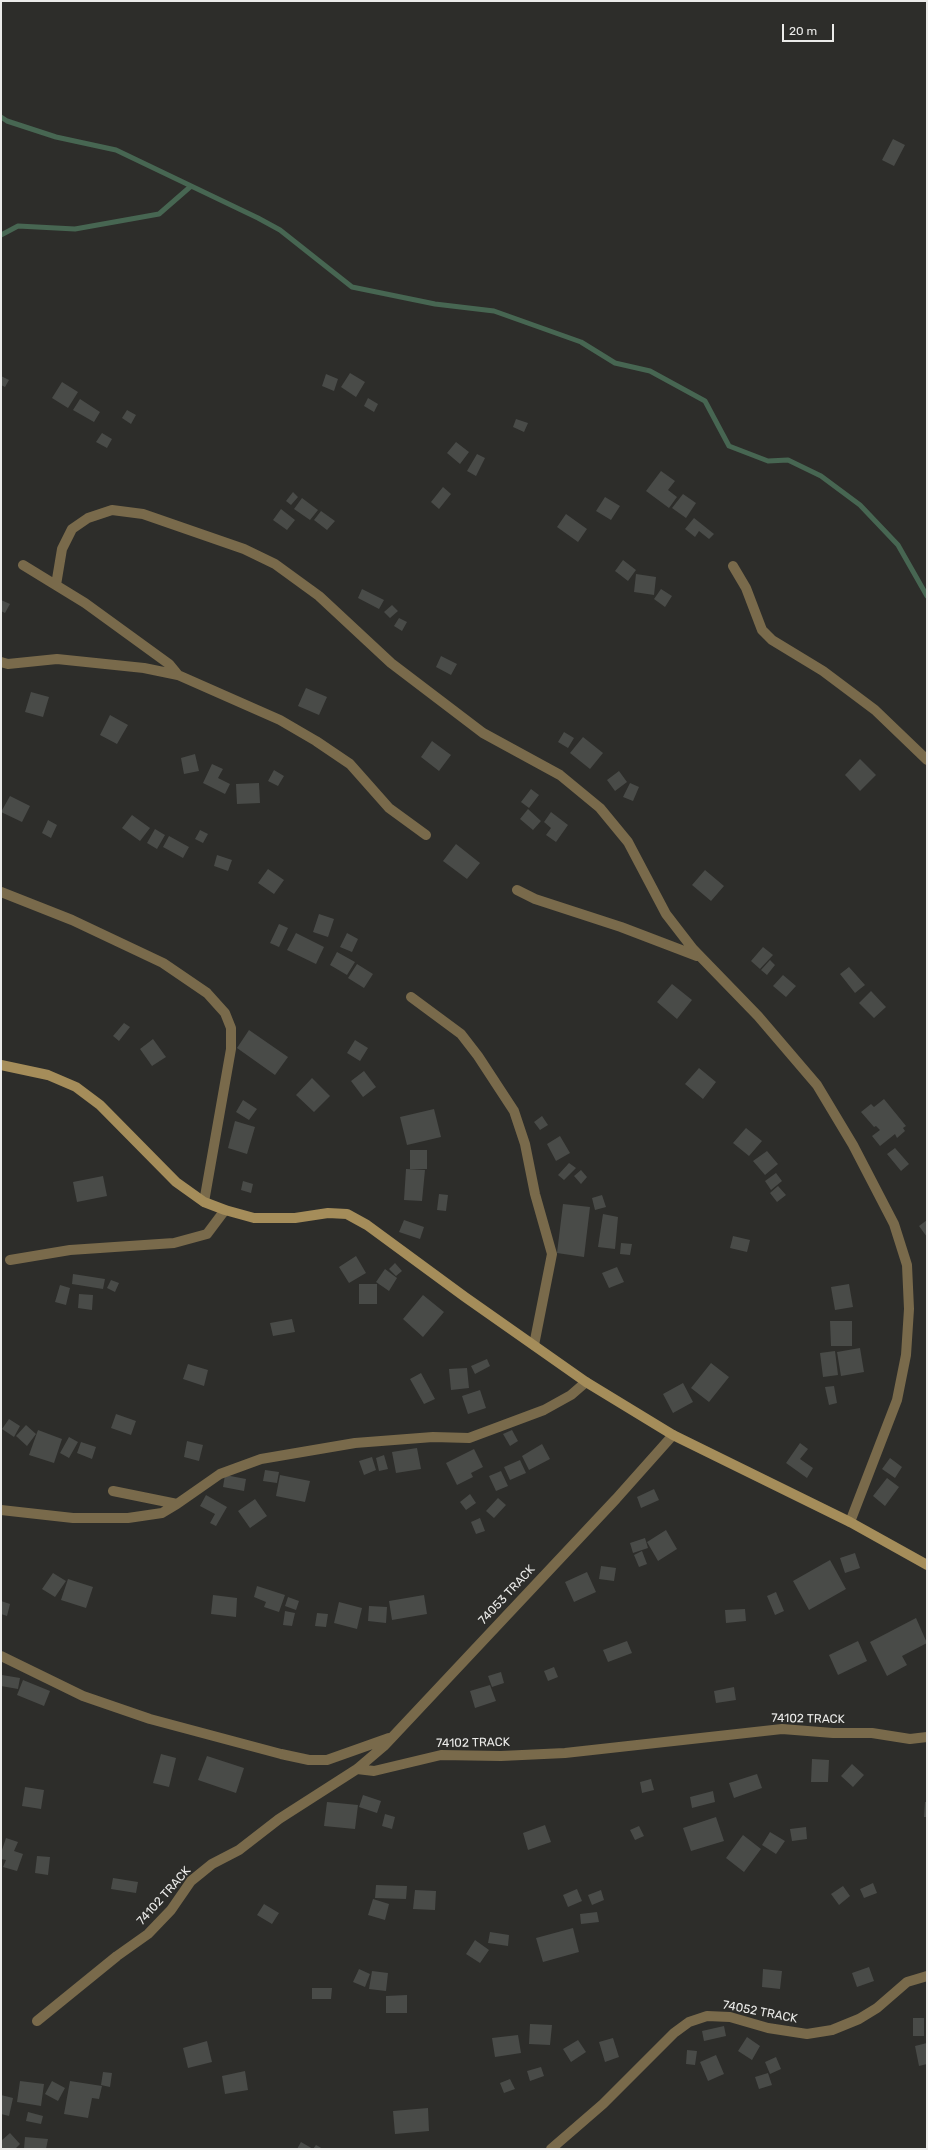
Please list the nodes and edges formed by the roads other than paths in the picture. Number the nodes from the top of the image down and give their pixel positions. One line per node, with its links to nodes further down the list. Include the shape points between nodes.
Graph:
1 (23, 565): 3 (street)
2 (733, 566): 6 (street, via 746,588 762,630 772,640 823,671 876,710)
3 (56, 586): 5 (street, via 132,636 169,664); 10 (street, via 62,549 72,529 88,518 112,510 143,514 244,549 275,564 319,596 391,663 483,733 560,775 600,808 628,842 666,914)
4 (1, 662): 5 (street, via 8,664 57,659 144,668)
5 (178, 675): 7 (street, via 273,717 316,741 350,764 389,808)
6 (927, 760)
7 (426, 836)
8 (517, 890): 10 (street, via 535,899 621,927)
9 (1, 892): 13 (street, via 72,920 163,964 207,993 225,1013 231,1028 231,1050)
10 (701, 958): 22 (street, via 758,1016 817,1086 853,1144 894,1224 907,1265 909,1309 905,1363 896,1400)
11 (411, 997): 16 (street, via 461,1034 514,1111 525,1144 552,1254)
12 (1, 1065): 13 (street, via 48,1075 76,1087 100,1105 176,1182)
13 (204, 1202): 14 (street)
14 (224, 1210): 15 (street, via 207,1234 174,1243 70,1250); 16 (street, via 254,1218 347,1214 367,1225)
15 (10, 1260)
16 (534, 1345): 17 (street)
17 (586, 1382): 18 (street); 20 (street, via 544,1410 469,1438 433,1437 355,1443 261,1459 220,1474)
18 (673, 1435): 22 (street); 26 (street, 74053 TRACK)
19 (113, 1491): 20 (street)
20 (177, 1504): 21 (street, via 162,1513 128,1518 73,1518)
21 (1, 1510)
22 (850, 1522): 23 (street)
23 (927, 1565)
24 (1, 1656): 26 (street, via 83,1696 150,1719 309,1760 333,1759)
25 (927, 1737): 27 (street, 74102 TRACK, via 782,1729 565,1753 441,1755 374,1771)
26 (391, 1738): 27 (street, 74053 TRACK)
27 (357, 1769): 29 (street, 74102 TRACK, via 290,1811 239,1850 212,1864 192,1882 171,1910 148,1934)
28 (927, 1976): 30 (street, 74052 TRACK, via 907,1982 878,2008 832,2030 807,2034 768,2028 730,2017 708,2016 690,2022 674,2033 603,2104)
29 (37, 2021)
30 (551, 2149)

